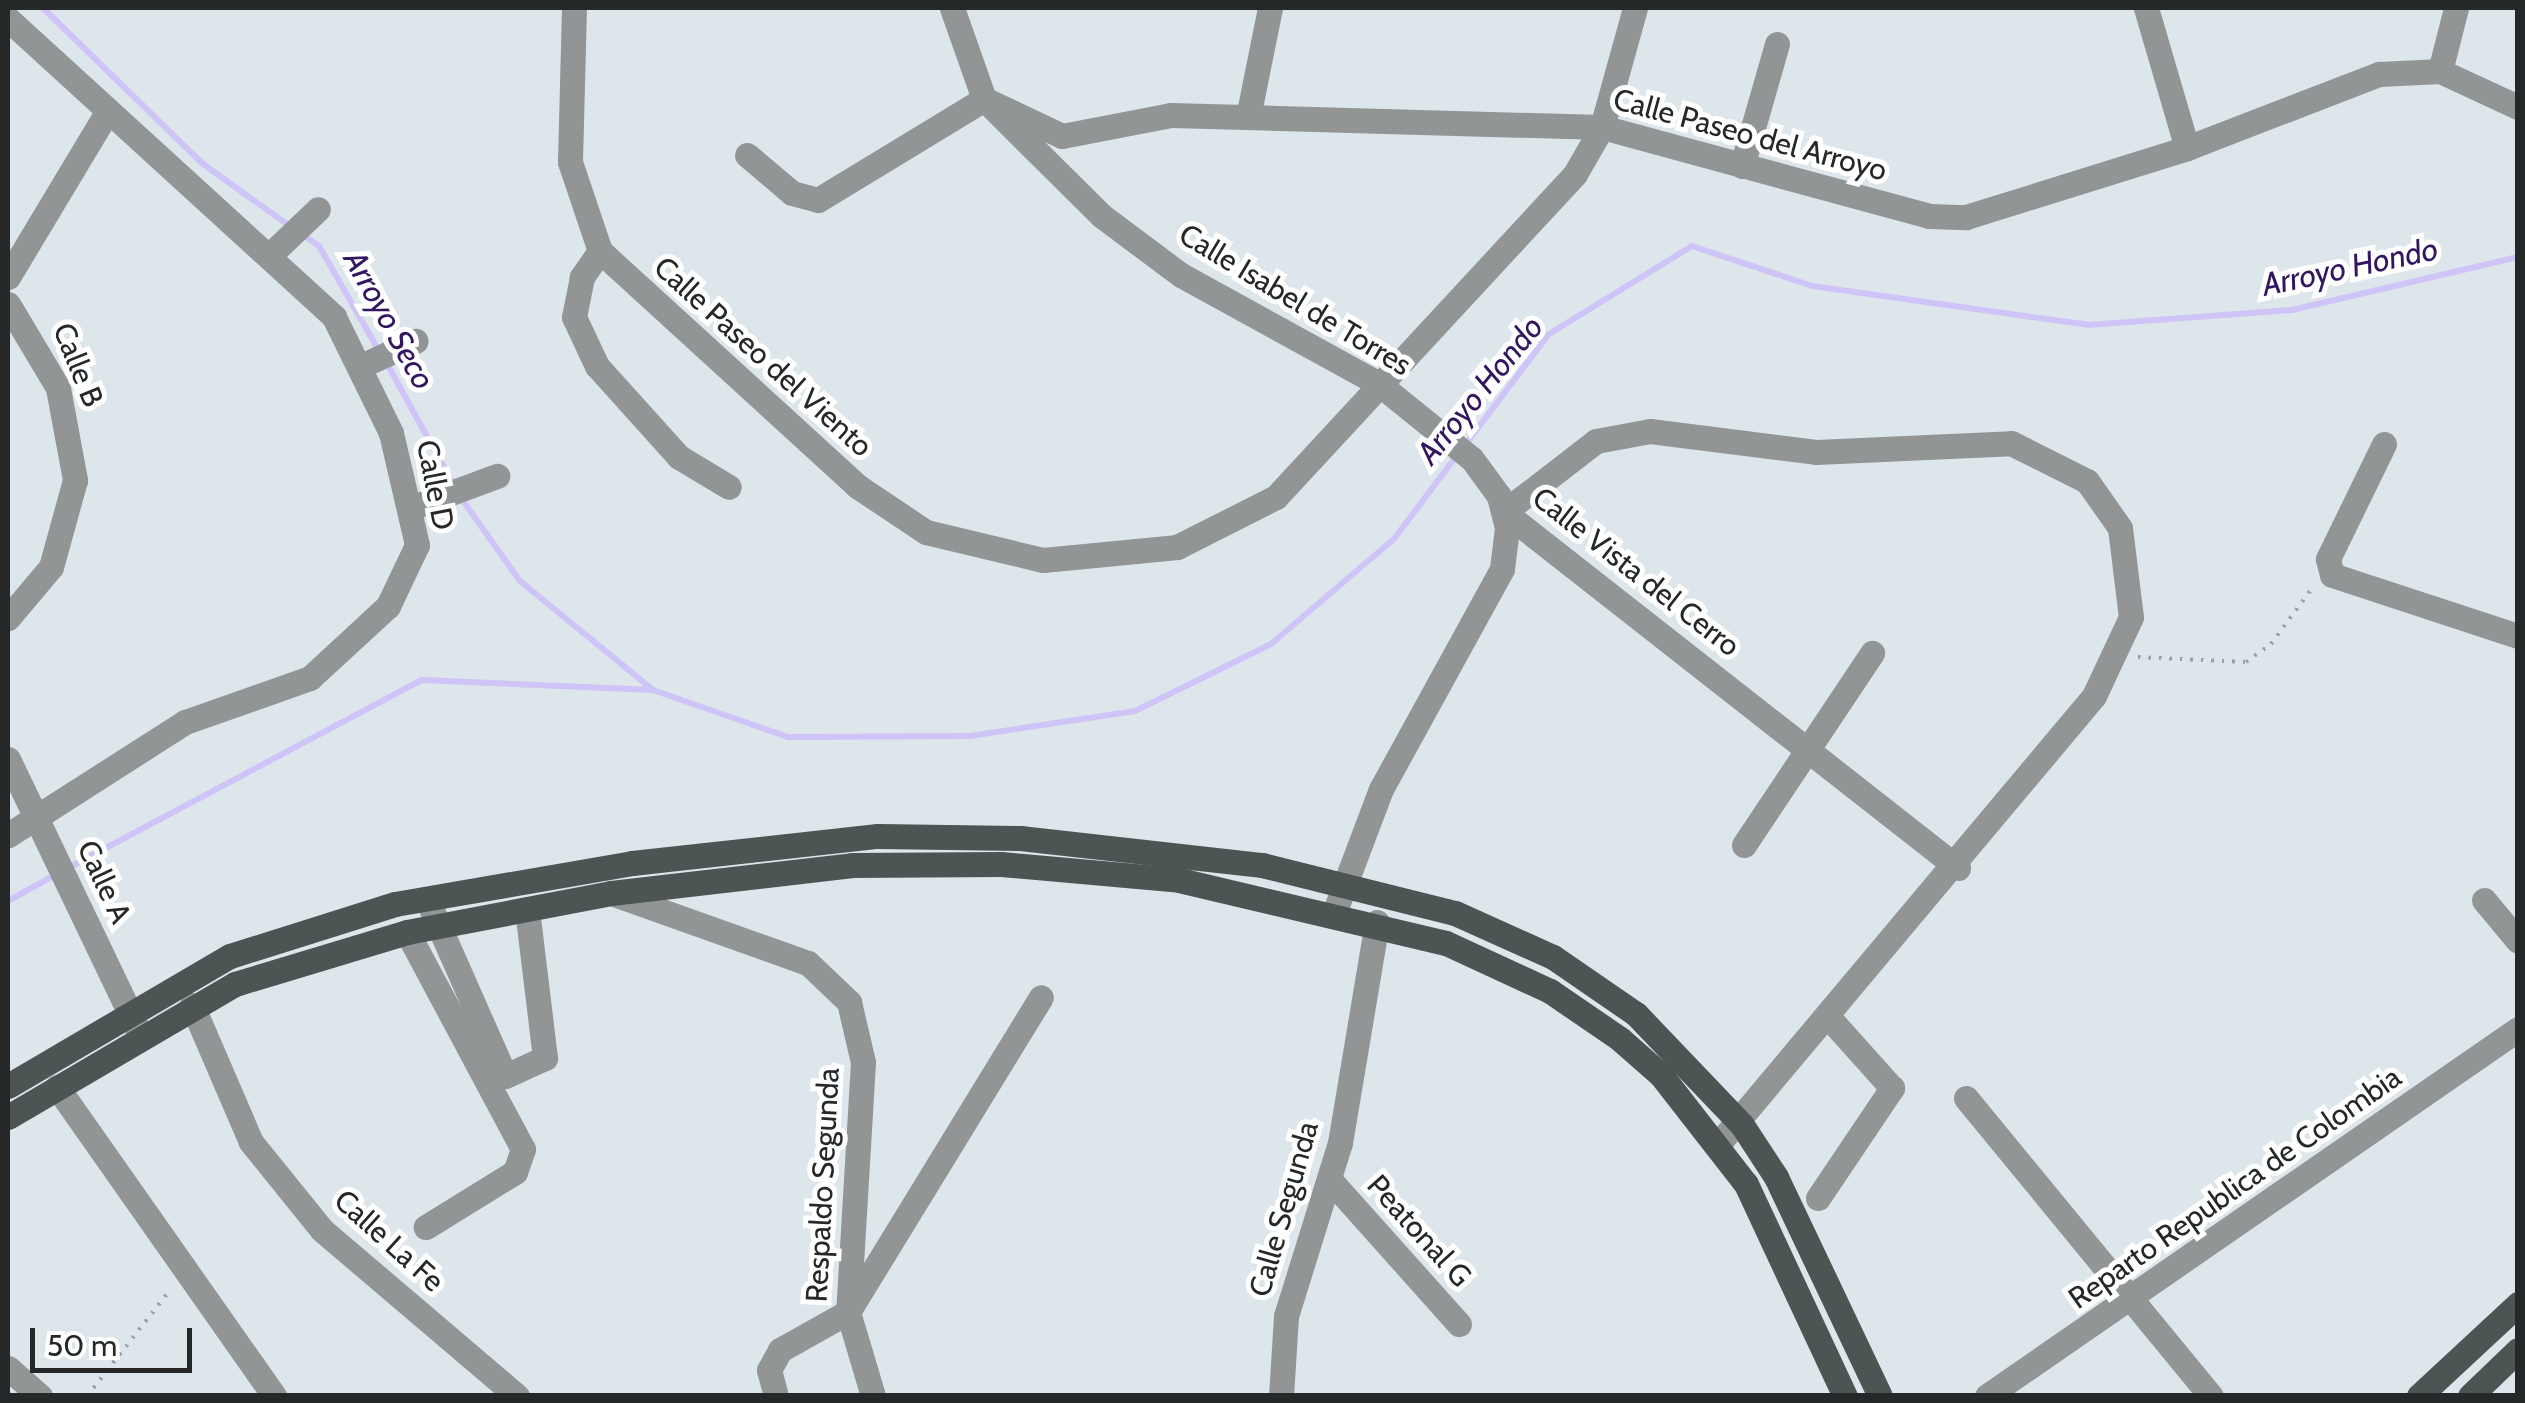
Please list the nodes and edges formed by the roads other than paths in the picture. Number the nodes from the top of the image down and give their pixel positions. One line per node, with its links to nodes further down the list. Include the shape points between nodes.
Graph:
1 (574, 8): 20 (street, Calle Paseo del Viento, via 570,162)
2 (952, 8): 10 (street, Calle Isabel de Torres)
3 (1270, 8): 13 (street)
4 (1635, 8): 14 (street, Calle Paseo del Viento)
5 (2146, 8): 15 (street)
6 (2456, 8): 9 (street)
7 (8, 18): 12 (street, Calle D)
8 (1777, 44): 17 (street)
9 (2440, 70): 11 (street, Calle Paseo del Arroyo); 15 (street, Calle Paseo del Arroyo, via 2379,74)
10 (984, 99): 13 (street, Calle Paseo del Arroyo, via 1062,136 1170,116); 16 (street, via 818,200 792,193); 25 (street, Calle Isabel de Torres, via 1102,216 1181,275)
11 (2518, 107)
12 (107, 112): 19 (street, Calle D); 21 (street)
13 (1248, 118): 14 (street, Calle Paseo del Arroyo)
14 (1602, 127): 17 (street, Calle Paseo del Arroyo); 25 (street, Calle Paseo del Viento, via 1575,174)
15 (2187, 148): 17 (street, Calle Paseo del Arroyo, via 1966,217 1929,216)
16 (747, 156)
17 (1742, 166)
18 (312, 214): 19 (street)
19 (279, 246): 24 (street, Calle D)
20 (600, 251): 25 (street, Calle Paseo del Viento, via 856,486 926,532 977,550 1043,560 1177,547 1276,497); 28 (street, via 582,277 574,317 598,366 679,456)
21 (8, 277)
22 (8, 304): 31 (street, Calle B, via 58,388 75,480 51,568)
23 (405, 344): 24 (street)
24 (365, 364): 29 (street, Calle D)
25 (1379, 384): 30 (street, Calle Isabel de Torres, via 1426,418 1491,484)
26 (2384, 444): 32 (street, via 2328,558 2332,576)
27 (487, 480): 29 (street)
28 (729, 487)
29 (413, 506): 36 (street, Calle D, via 416,545 407,573 352,646 310,678 185,722)
30 (1504, 512): 34 (street, Calle Vista del Cerro); 39 (street, Calle Vista del Cerro, via 1596,441 1650,432 1816,452 2011,443 2062,462 2106,502 2134,586 2119,652); 40 (street, via 1507,546 1484,610 1381,788)
31 (8, 618)
32 (2518, 636)
33 (1872, 653): 34 (street)
34 (1812, 748): 38 (street); 39 (street, Calle Vista del Cerro)
35 (8, 759): 36 (street, Calle A)
36 (36, 817): 37 (street, Calle D); 53 (street, Calle A)
37 (8, 835)
38 (1744, 845)
39 (1958, 868): 52 (street, Calle Vista del Cerro)
40 (1344, 882): 42 (main road, via 1020,838 878,836); 45 (street); 59 (main road, via 1455,913 1553,957 1636,1014)
41 (611, 893): 44 (main road); 45 (main road, via 936,862 1116,872); 66 (street, Respaldo Segunda, via 808,963 849,1002 863,1062)
42 (427, 898): 47 (street); 53 (main road, via 296,930)
43 (2484, 900): 49 (street)
44 (527, 910): 47 (main road); 47 (street, via 545,1058 524,1073 505,1076 492,1061)
45 (1335, 911): 46 (main road)
46 (1377, 922): 60 (main road, via 1494,963 1588,1015 1662,1075); 61 (street, Calle Segunda)
47 (434, 927): 48 (main road)
48 (407, 932): 51 (main road, via 292,962); 63 (street, via 523,1149 515,1172)
49 (2518, 941)
50 (1041, 997): 66 (street)
51 (192, 1005): 53 (main road); 72 (street, Calle La Fe, via 252,1142 322,1230)
52 (1830, 1020): 59 (street, Calle Vista del Cerro); 62 (street, via 1892,1088)
53 (135, 1022): 55 (main road); 56 (main road)
54 (2518, 1029): 64 (street, Reparto Republica de Colombia)
55 (8, 1086)
56 (57, 1087): 58 (main road); 71 (street, via 181,1276)
57 (1966, 1098): 64 (street)
58 (8, 1117)
59 (1742, 1125): 60 (street, Calle Vista del Cerro); 77 (main road)
60 (1719, 1143): 76 (main road)
61 (1331, 1181): 67 (street, Peatonal G); 75 (street, Calle Segunda, via 1286,1316)
62 (1818, 1198)
63 (426, 1227)
64 (2138, 1299): 78 (street, Reparto Republica de Colombia); 79 (street)
65 (2518, 1304): 80 (main road)
66 (848, 1312): 73 (street, via 780,1350 769,1370); 74 (street, Respaldo Segunda)
67 (1459, 1324)
68 (2518, 1350): 81 (main road)
69 (8, 1368): 70 (street)
70 (40, 1396)
71 (274, 1396)
72 (517, 1396)
73 (776, 1396)
74 (873, 1396)
75 (1281, 1396)
76 (1846, 1396)
77 (1880, 1396)
78 (1987, 1396)
79 (2211, 1396)
80 (2419, 1396)
81 (2470, 1396)

